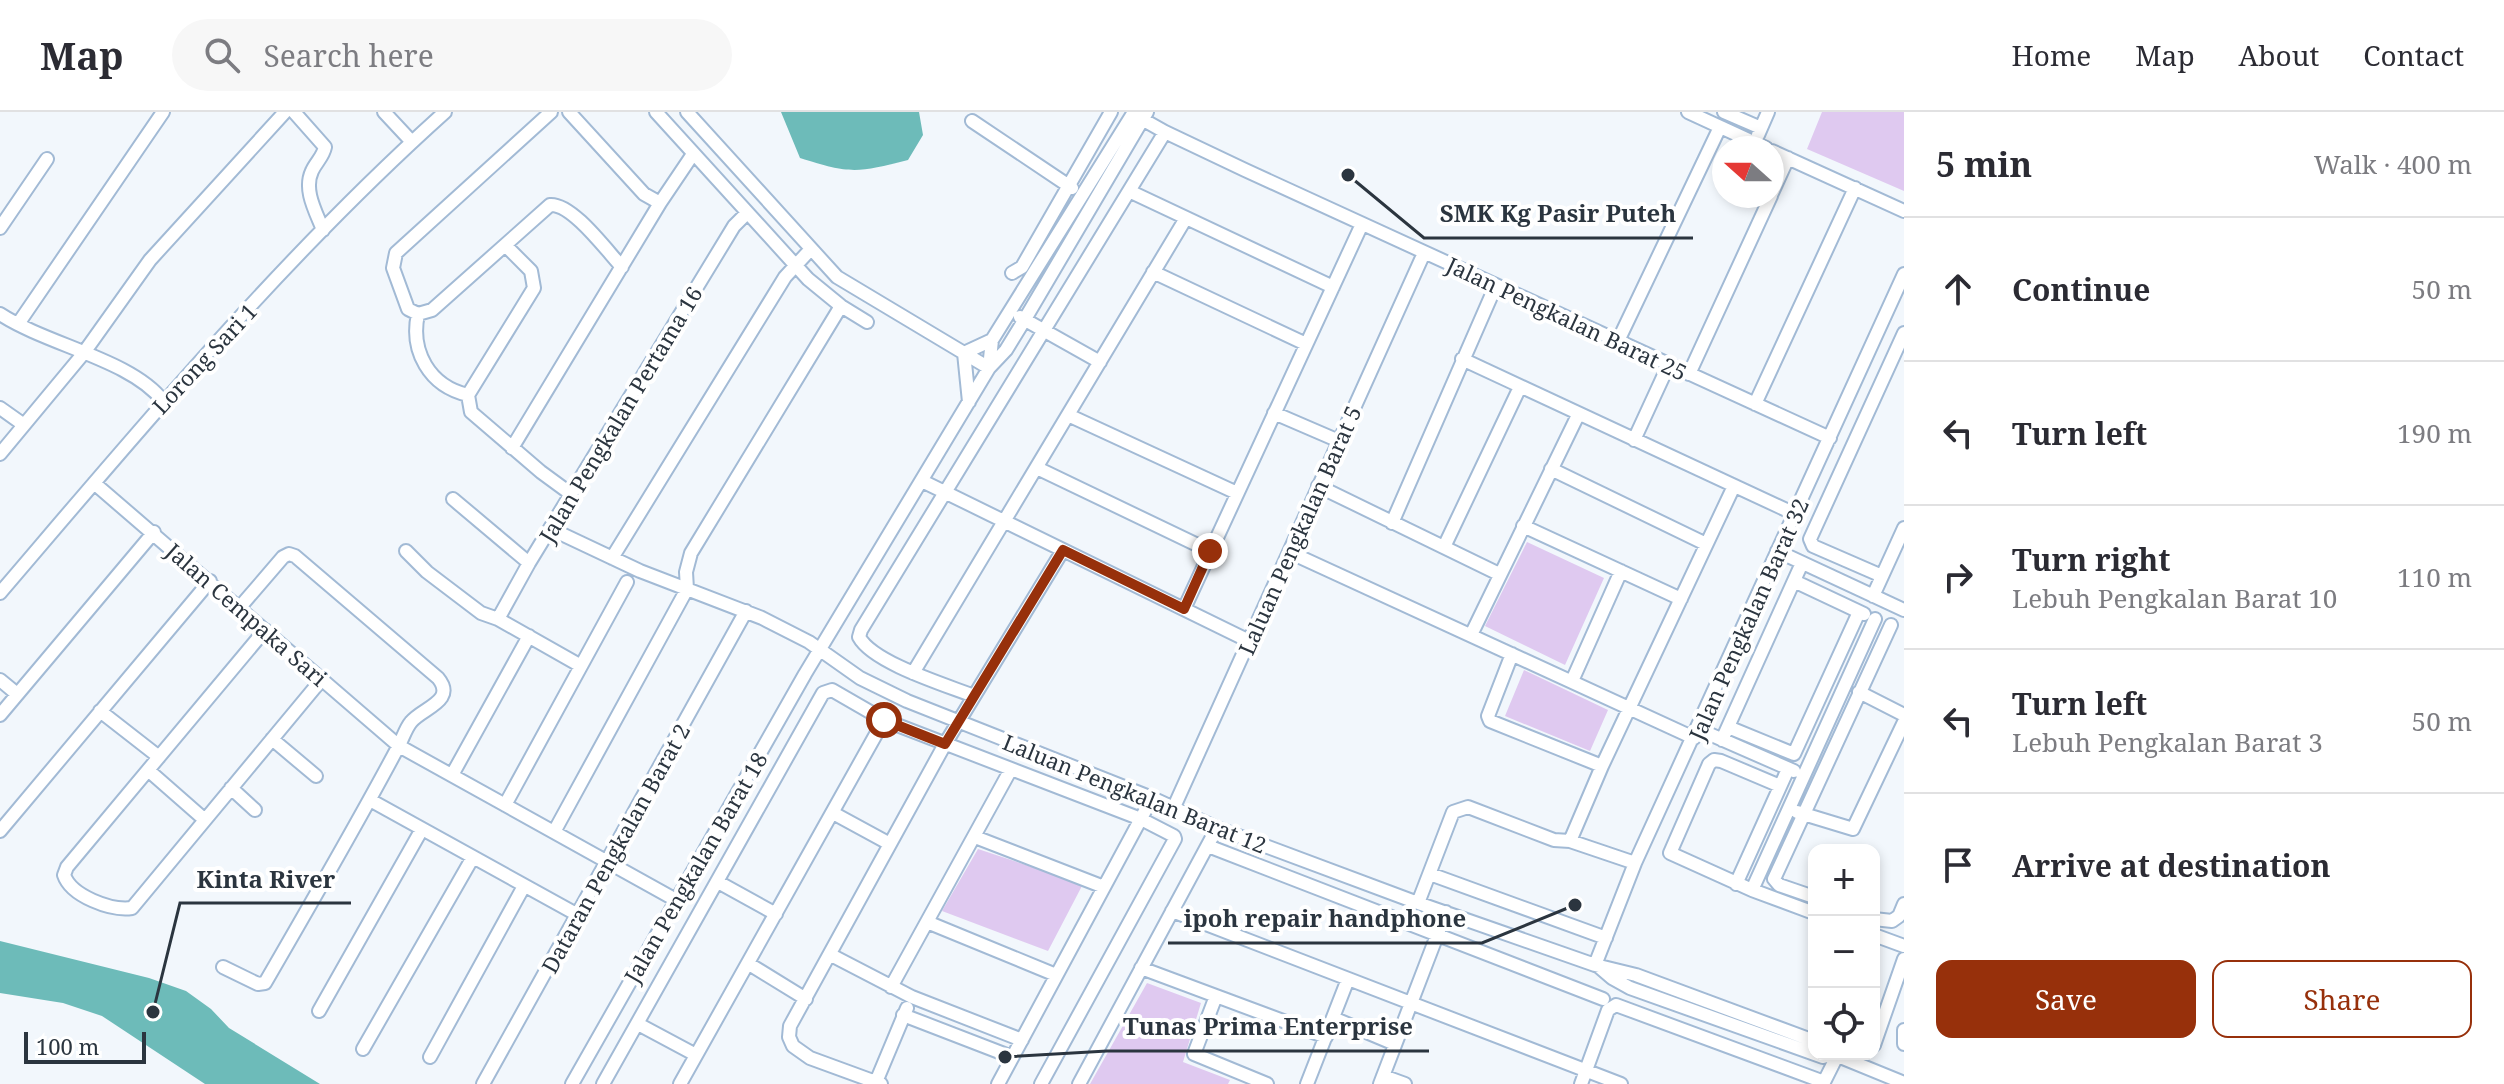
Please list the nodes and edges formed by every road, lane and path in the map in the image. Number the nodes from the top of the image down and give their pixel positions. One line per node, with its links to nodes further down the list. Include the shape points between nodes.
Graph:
1 (163, 112): 59 (street)
2 (285, 112): 66 (street, via 150,260)
3 (294, 112): 40 (street, via 325,147 308,187)
4 (384, 112): 21 (street)
5 (445, 112): 21 (street, Lorong Sari 1)
6 (551, 112): 56 (street, via 396,253 393,268 408,309)
7 (569, 112): 33 (street, via 644,194)
8 (656, 112): 22 (street)
9 (687, 112): 44 (street)
10 (1111, 112): 29 (street)
11 (1688, 112): 16 (street)
12 (1724, 112): 17 (street)
13 (1768, 112): 17 (street)
14 (1139, 114): 18 (street, Jalan Pengkalan Barat 25); 24 (street); 28 (street)
15 (972, 121): 29 (street)
16 (1720, 127): 19 (street); 63 (street)
17 (1761, 128): 20 (street)
18 (1165, 132): 31 (street); 38 (street, Jalan Pengkalan Barat 25)
19 (1739, 136)
20 (1761, 136)
21 (412, 142): 40 (street, Lorong Sari 1)
22 (693, 154): 33 (street); 36 (street)
23 (1784, 156): 25 (street)
24 (1105, 158): 29 (street, via 1084,180); 32 (street)
25 (1788, 158): 27 (street); 30 (street)
26 (47, 159): 39 (street)
27 (1784, 166)
28 (1111, 176): 32 (street); 41 (street)
29 (1069, 186): 32 (street); 42 (street, via 1070,205); 49 (street, via 1022,267)
30 (1855, 188): 35 (street); 76 (street)
31 (1129, 191): 37 (street); 60 (street)
32 (1082, 195): 41 (street, via 1086,207); 42 (street)
33 (660, 203): 47 (street)
34 (1765, 208): 71 (street)
35 (1904, 211)
36 (747, 213): 46 (street); 95 (street, Jalan Pengkalan Pertama 16, via 734,226)
37 (1186, 218): 48 (street); 52 (street)
38 (1362, 224): 45 (street, Jalan Pengkalan Barat 25); 52 (street)
39 (0, 228)
40 (323, 230): 74 (street, Lorong Sari 1)
41 (1078, 230): 57 (street)
42 (1060, 231): 54 (street)
43 (506, 246): 47 (street, via 538,214 557,204); 56 (street, via 432,310); 73 (street, via 531,271 534,288)
44 (810, 250): 46 (street); 65 (street, via 837,277)
45 (1424, 253): 51 (street, Jalan Pengkalan Barat 25); 84 (street, Laluan Pengkalan Barat 5)
46 (796, 265): 53 (street); 111 (street)
47 (622, 267): 85 (street)
48 (1153, 272): 64 (street); 68 (street)
49 (1012, 273)
50 (1903, 281): 82 (street, Jalan Pengkalan Barat 32)
51 (1496, 285): 63 (street, Jalan Pengkalan Barat 25); 67 (street)
52 (1333, 287): 64 (street)
53 (841, 306): 58 (street); 120 (street, via 691,553)
54 (1011, 311): 57 (street); 62 (street)
55 (0, 314): 59 (street)
56 (418, 314): 73 (street, via 416,349 427,367 444,385)
57 (1025, 319): 60 (street); 70 (street)
58 (867, 322)
59 (18, 324): 66 (street)
60 (1044, 330): 68 (street); 93 (street)
61 (1904, 333): 116 (street, via 1810,539 1813,546)
62 (992, 340): 65 (street); 70 (street)
63 (1618, 341): 69 (street, Jalan Pengkalan Barat 25)
64 (1306, 344): 78 (street)
65 (964, 353): 70 (street); 75 (street)
66 (83, 354): 74 (street, via 136,375); 81 (street)
67 (1462, 359): 72 (street); 99 (street)
68 (1100, 362): 79 (street)
69 (1669, 364): 71 (street, Jalan Pengkalan Barat 25); 83 (street)
70 (989, 368): 75 (street, Jalan Pengkalan Barat 18)
71 (1689, 374): 76 (street, Jalan Pengkalan Barat 25)
72 (1520, 387): 80 (street); 105 (street)
73 (468, 395): 85 (street, via 471,412)
74 (163, 401): 90 (street, Lorong Sari 1)
75 (969, 403): 89 (street, Jalan Pengkalan Barat 18)
76 (1755, 404): 82 (street, Jalan Pengkalan Barat 25)
77 (0, 408): 81 (street)
78 (1274, 413): 84 (street); 94 (street)
79 (1068, 415): 87 (street); 94 (street)
80 (1578, 415): 83 (street); 88 (street)
81 (24, 425): 86 (street)
82 (1830, 438): 97 (street, Jalan Pengkalan Barat 32)
83 (1634, 440): 92 (street)
84 (1339, 441): 91 (street, Laluan Pengkalan Barat 5)
85 (512, 448): 95 (street)
86 (0, 454)
87 (1037, 468): 98 (street); 108 (street)
88 (1551, 469): 100 (street); 104 (street)
89 (922, 481): 93 (street); 137 (street, Jalan Pengkalan Barat 18)
90 (94, 483): 103 (street, Jalan Cempaka Sari); 121 (street, Lorong Sari 1)
91 (1318, 486): 99 (street); 110 (street, Laluan Pengkalan Barat 5)
92 (1734, 486): 97 (street); 104 (street)
93 (945, 493): 98 (street); 140 (street, via 859,637 865,646)
94 (1237, 493): 108 (street)
95 (571, 494): 102 (street, Jalan Pengkalan Pertama 16)
96 (453, 499): 112 (street)
97 (1795, 514): 109 (street, Jalan Pengkalan Barat 32)
98 (1004, 522): 106 (street); 140 (street)
99 (1392, 523): 105 (street)
100 (1523, 526): 114 (street); 115 (street)
101 (1904, 528): 116 (street)
102 (551, 529): 111 (street, Laluan Pengkalan Barat 12); 112 (street, Jalan Pengkalan Pertama 16)
103 (154, 532): 117 (street, Jalan Cempaka Sari); 145 (street)
104 (1706, 544): 123 (street)
105 (1444, 547): 115 (street)
106 (1063, 550): 125 (street); 146 (street)
107 (406, 551): 129 (street, via 481,613)
108 (1210, 551): 125 (street)
109 (1777, 551): 113 (street); 155 (street, Jalan Pengkalan Barat 32)
110 (1289, 552): 134 (street); 136 (street, Laluan Pengkalan Barat 5)
111 (612, 558): 120 (street, Laluan Pengkalan Barat 12)
112 (529, 563): 129 (street, Jalan Pengkalan Pertama 16)
113 (1802, 563): 118 (street); 122 (street)
114 (1621, 571): 123 (street); 143 (street)
115 (1499, 574): 134 (street)
116 (1882, 576): 122 (street)
117 (210, 581): 124 (street, Jalan Cempaka Sari); 148 (street)
118 (1794, 581): 128 (street); 154 (street)
119 (627, 582): 139 (street)
120 (687, 589): 127 (street, Laluan Pengkalan Barat 12); 183 (street)
121 (0, 593)
122 (1873, 596): 126 (street)
123 (1681, 599): 147 (street)
124 (240, 607): 132 (street, Jalan Cempaka Sari); 159 (street, via 289,554 438,678 444,693 410,722)
125 (1184, 609): 136 (street)
126 (1904, 610)
127 (746, 611): 137 (street, Laluan Pengkalan Barat 12); 189 (street, Dataran Pengkalan Barat 2)
128 (1859, 612): 130 (street); 154 (street, via 1794,754)
129 (498, 619): 135 (street)
130 (1875, 619): 131 (street); 167 (street)
131 (1891, 625): 133 (street); 144 (street)
132 (265, 630): 141 (street, Jalan Cempaka Sari); 160 (street)
133 (1904, 631)
134 (1471, 635): 138 (street)
135 (529, 636): 139 (street); 165 (street)
136 (1249, 641): 173 (street, Laluan Pengkalan Barat 5)
137 (820, 651): 152 (street, Laluan Pengkalan Barat 12, via 860,678); 198 (street, Jalan Pengkalan Barat 18)
138 (1512, 654): 143 (street); 161 (street, via 1490,721)
139 (581, 666): 172 (street)
140 (913, 673): 146 (street)
141 (322, 679): 156 (street); 159 (street, Jalan Cempaka Sari)
142 (0, 680): 145 (street)
143 (1572, 681): 147 (street)
144 (1859, 692): 150 (street); 177 (street)
145 (17, 694): 149 (street)
146 (974, 696): 152 (street)
147 (1631, 708): 155 (street); 161 (street)
148 (100, 711): 160 (street); 182 (street)
149 (0, 715)
150 (1904, 715)
151 (884, 720): 158 (street); 176 (street); 192 (street, via 832,690 823,693)
152 (958, 721): 158 (street); 170 (street, Laluan Pengkalan Barat 12)
153 (1904, 722): 177 (street, via 1856,826 1849,829)
154 (1728, 727): 157 (street)
155 (1696, 733): 157 (street); 190 (street, Jalan Pengkalan Barat 32)
156 (272, 739): 166 (street); 169 (street)
157 (1722, 740): 163 (street)
158 (945, 744): 162 (street); 186 (street)
159 (399, 746): 165 (street, Jalan Cempaka Sari); 171 (street)
160 (159, 757): 164 (street)
161 (1602, 766): 185 (street)
162 (1011, 769): 178 (street); 184 (street)
163 (1788, 769): 167 (street); 168 (street)
164 (148, 770): 179 (street); 179 (street, via 64,875 66,883 86,896 132,908)
165 (452, 775): 172 (street, Jalan Cempaka Sari)
166 (316, 776)
167 (1804, 776): 175 (street)
168 (1780, 786): 193 (street); 193 (street, via 1714,760 1671,848 1676,858)
169 (231, 788): 174 (street); 179 (street)
170 (1152, 798): 173 (street, Laluan Pengkalan Barat 12); 178 (street)
171 (370, 800): 181 (street); 216 (street, via 265,983)
172 (505, 805): 183 (street, Jalan Cempaka Sari)
173 (1174, 807): 180 (street, Laluan Pengkalan Barat 12)
174 (255, 810)
175 (1789, 810): 177 (street); 196 (street)
176 (833, 813): 186 (street); 204 (street)
177 (1803, 814): 197 (street, via 1774,879)
178 (1141, 819): 195 (street); 257 (street, via 1175,839)
179 (205, 820)
180 (1217, 828): 187 (street); 199 (street, Laluan Pengkalan Barat 12)
181 (422, 829): 188 (street); 226 (street)
182 (0, 831)
183 (554, 832): 189 (street, Jalan Cempaka Sari)
184 (975, 837): 195 (street); 207 (street)
185 (1570, 841): 190 (street); 191 (street, via 1462,807 1453,812)
186 (890, 844): 212 (street)
187 (1208, 846): 201 (street); 208 (street)
188 (473, 857): 194 (street); 237 (street)
189 (606, 861): 198 (street, Jalan Cempaka Sari); 205 (street, Dataran Pengkalan Barat 2)
190 (1635, 863): 210 (street, Jalan Pengkalan Barat 32)
191 (1430, 874): 199 (street); 210 (street)
192 (718, 882): 204 (street); 229 (street)
193 (1736, 884): 196 (street)
194 (524, 886): 205 (street); 240 (street)
195 (1104, 887): 218 (street)
196 (1752, 890): 202 (street)
197 (1808, 895)
198 (676, 900): 252 (street, Jalan Pengkalan Barat 18)
199 (1418, 903): 203 (street, Laluan Pengkalan Barat 12)
200 (1904, 904): 206 (street, via 1892,921)
201 (1172, 911): 217 (street); 219 (street)
202 (1808, 911)
203 (1446, 912): 208 (street); 215 (street, Laluan Pengkalan Barat 12)
204 (776, 914): 214 (street)
205 (578, 915): 251 (street, Dataran Pengkalan Barat 2)
206 (1880, 921)
207 (927, 922): 218 (street); 220 (street)
208 (1437, 934): 224 (street); 225 (street)
209 (1880, 937): 211 (street)
210 (1606, 938): 215 (street, Jalan Pengkalan Barat 32)
211 (1904, 946)
212 (831, 955): 220 (street); 223 (street)
213 (1904, 959): 230 (street)
214 (749, 964): 223 (street); 239 (street)
215 (1596, 965): 233 (street, Laluan Pengkalan Barat 12); 238 (street, Laluan Pengkalan Barat 12, via 1630,988)
216 (223, 967)
217 (1141, 968): 221 (street); 258 (street)
218 (1056, 975): 234 (street)
219 (1348, 979): 225 (street); 228 (street)
220 (891, 987): 222 (street)
221 (1216, 996): 232 (street); 246 (street, via 1194,1054)
222 (912, 997): 227 (street); 234 (street)
223 (806, 999): 244 (street, via 789,1037 800,1052)
224 (1610, 1002): 245 (street); 249 (street)
225 (1411, 1003): 235 (street); 245 (street)
226 (319, 1011)
227 (903, 1015): 241 (street); 248 (street)
228 (1333, 1018): 232 (street); 235 (street)
229 (638, 1024): 239 (street); 253 (street)
230 (1880, 1028)
231 (1904, 1030): 236 (street)
232 (1326, 1037): 260 (street)
233 (1808, 1039)
234 (1022, 1040): 241 (street)
235 (1395, 1044): 247 (street)
236 (1904, 1044)
237 (363, 1049)
238 (1808, 1052)
239 (696, 1055): 254 (street)
240 (430, 1057)
241 (1012, 1057): 256 (street)
242 (1833, 1060): 249 (street)
243 (1869, 1060): 250 (street, Laluan Pengkalan Barat 12, via 1880,1075)
244 (844, 1070): 248 (street); 255 (street)
245 (1586, 1071): 262 (street); 263 (street)
246 (1245, 1080): 259 (street)
247 (1381, 1080): 261 (street)
248 (878, 1083)
249 (1824, 1083)
250 (1904, 1083)
251 (483, 1084)
252 (572, 1084)
253 (603, 1084)
254 (680, 1084)
255 (837, 1084)
256 (998, 1084)
257 (1041, 1084)
258 (1079, 1084)
259 (1267, 1084)
260 (1307, 1084)
261 (1405, 1084)
262 (1581, 1084)
263 (1621, 1084)

